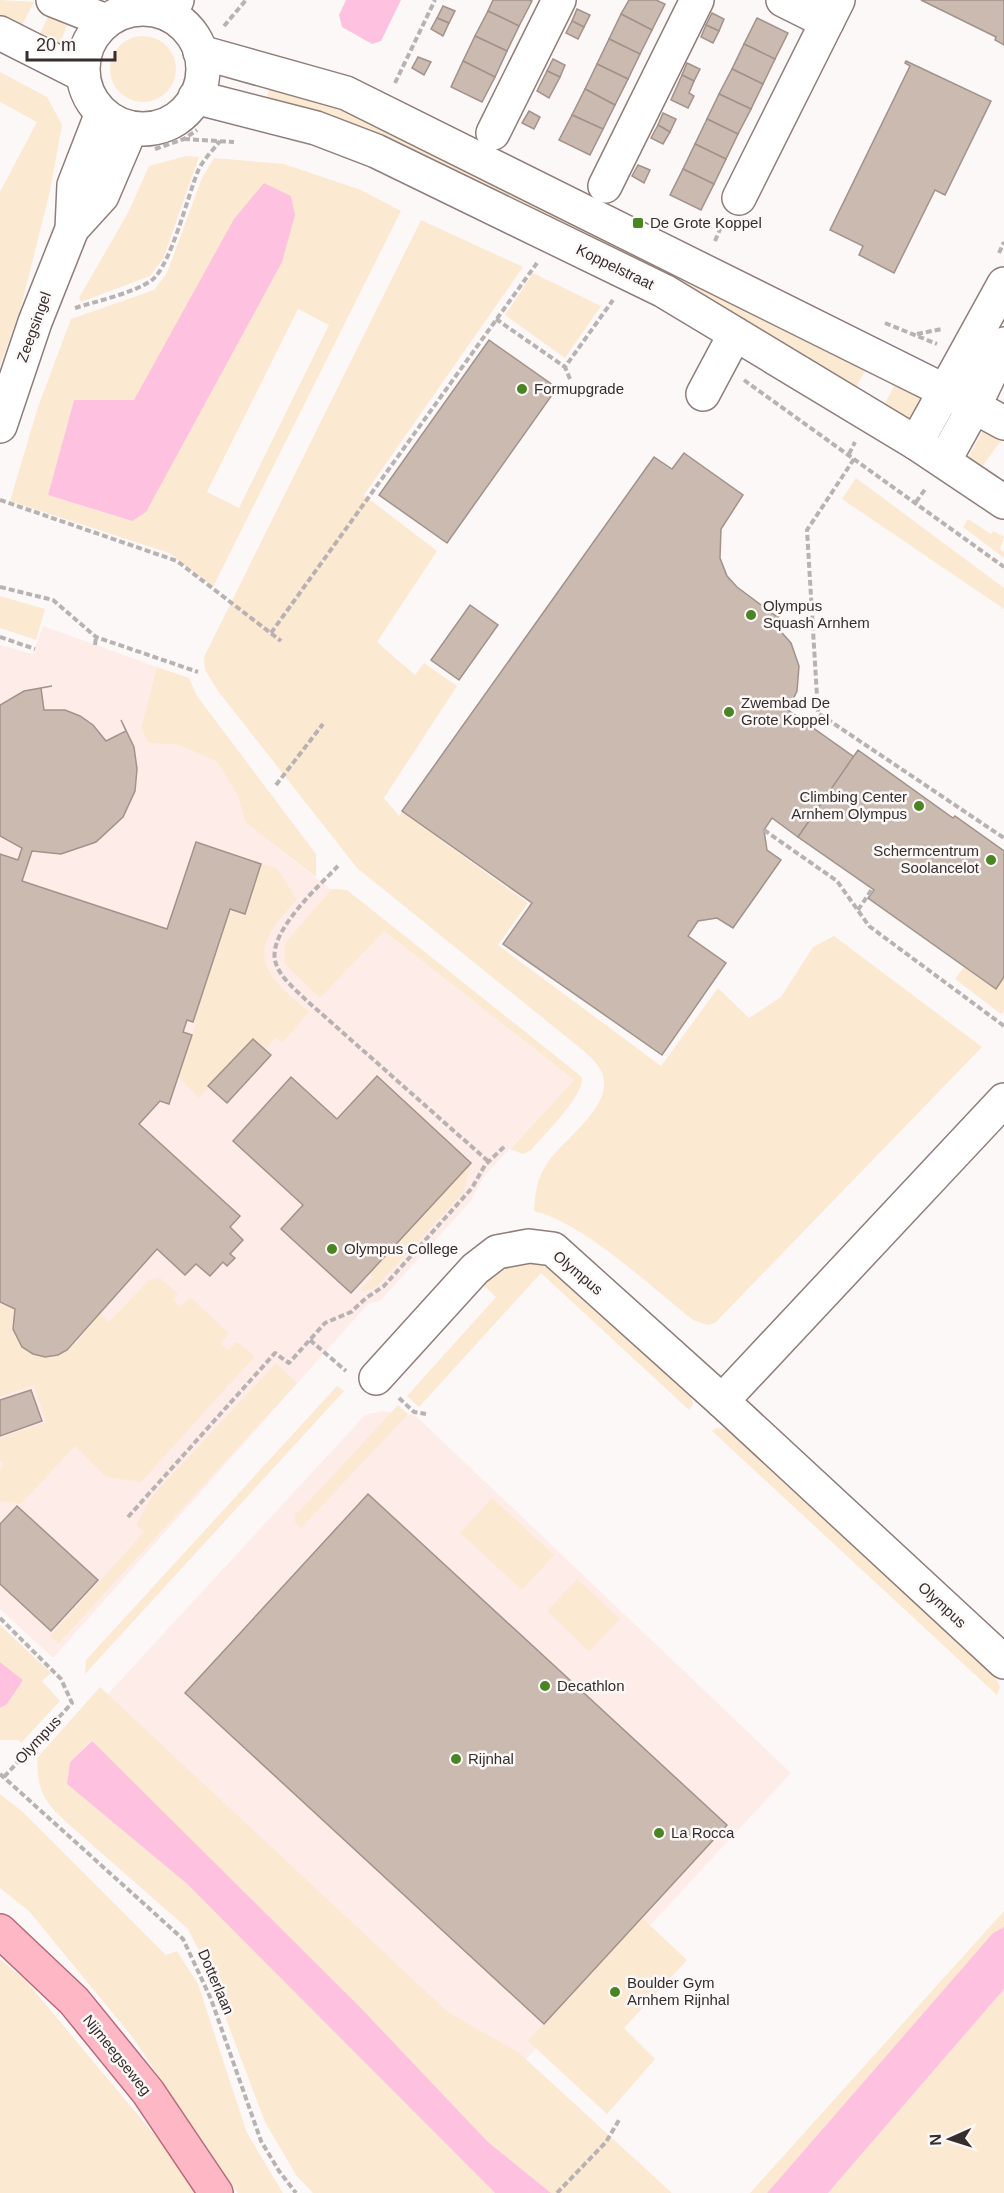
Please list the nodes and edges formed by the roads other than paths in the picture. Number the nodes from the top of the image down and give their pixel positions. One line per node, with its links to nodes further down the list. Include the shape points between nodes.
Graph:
1 (53, 0): 7 (street)
2 (559, 0): 13 (street)
3 (697, 0): 15 (street)
4 (783, 0): 6 (street)
5 (174, 8): 7 (street, via 144,8 117,14); 9 (street)
6 (832, 11): 16 (street)
7 (106, 21): 10 (street, via 92,36 84,54)
8 (0, 33): 10 (street)
9 (200, 52): 11 (street); 21 (street, via 346,93)
10 (83, 75): 12 (street, via 86,89)
11 (206, 100): 14 (street, via 168,123); 19 (street, Koppelstraat, via 316,128 376,151 664,291)
12 (102, 113): 14 (street); 17 (street, Zeegsingel, via 74,185)
13 (493, 133)
14 (127, 138): 17 (street, Zeegsingel, via 102,196)
15 (605, 186)
16 (739, 198)
17 (72, 229): 25 (street, Zeegsingel)
18 (1004, 284): 21 (street)
19 (735, 334): 22 (street); 26 (street, Koppelstraat)
20 (1004, 344): 23 (street)
21 (945, 391): 23 (street); 26 (street)
22 (703, 394)
23 (974, 407): 24 (street); 27 (street)
24 (1004, 423)
25 (0, 426)
26 (916, 442): 27 (street, Koppelstraat)
27 (944, 461): 28 (street, Koppelstraat)
28 (1004, 502)
29 (1004, 1100): 31 (street)
30 (376, 1378): 31 (street, Olympus, via 475,1269 497,1252 529,1246 553,1249)
31 (722, 1401): 32 (street, Olympus)
32 (1004, 1662)
33 (0, 1931): 34 (main road, Nijmeegseweg, via 74,2001 148,2092)
34 (216, 2193)

